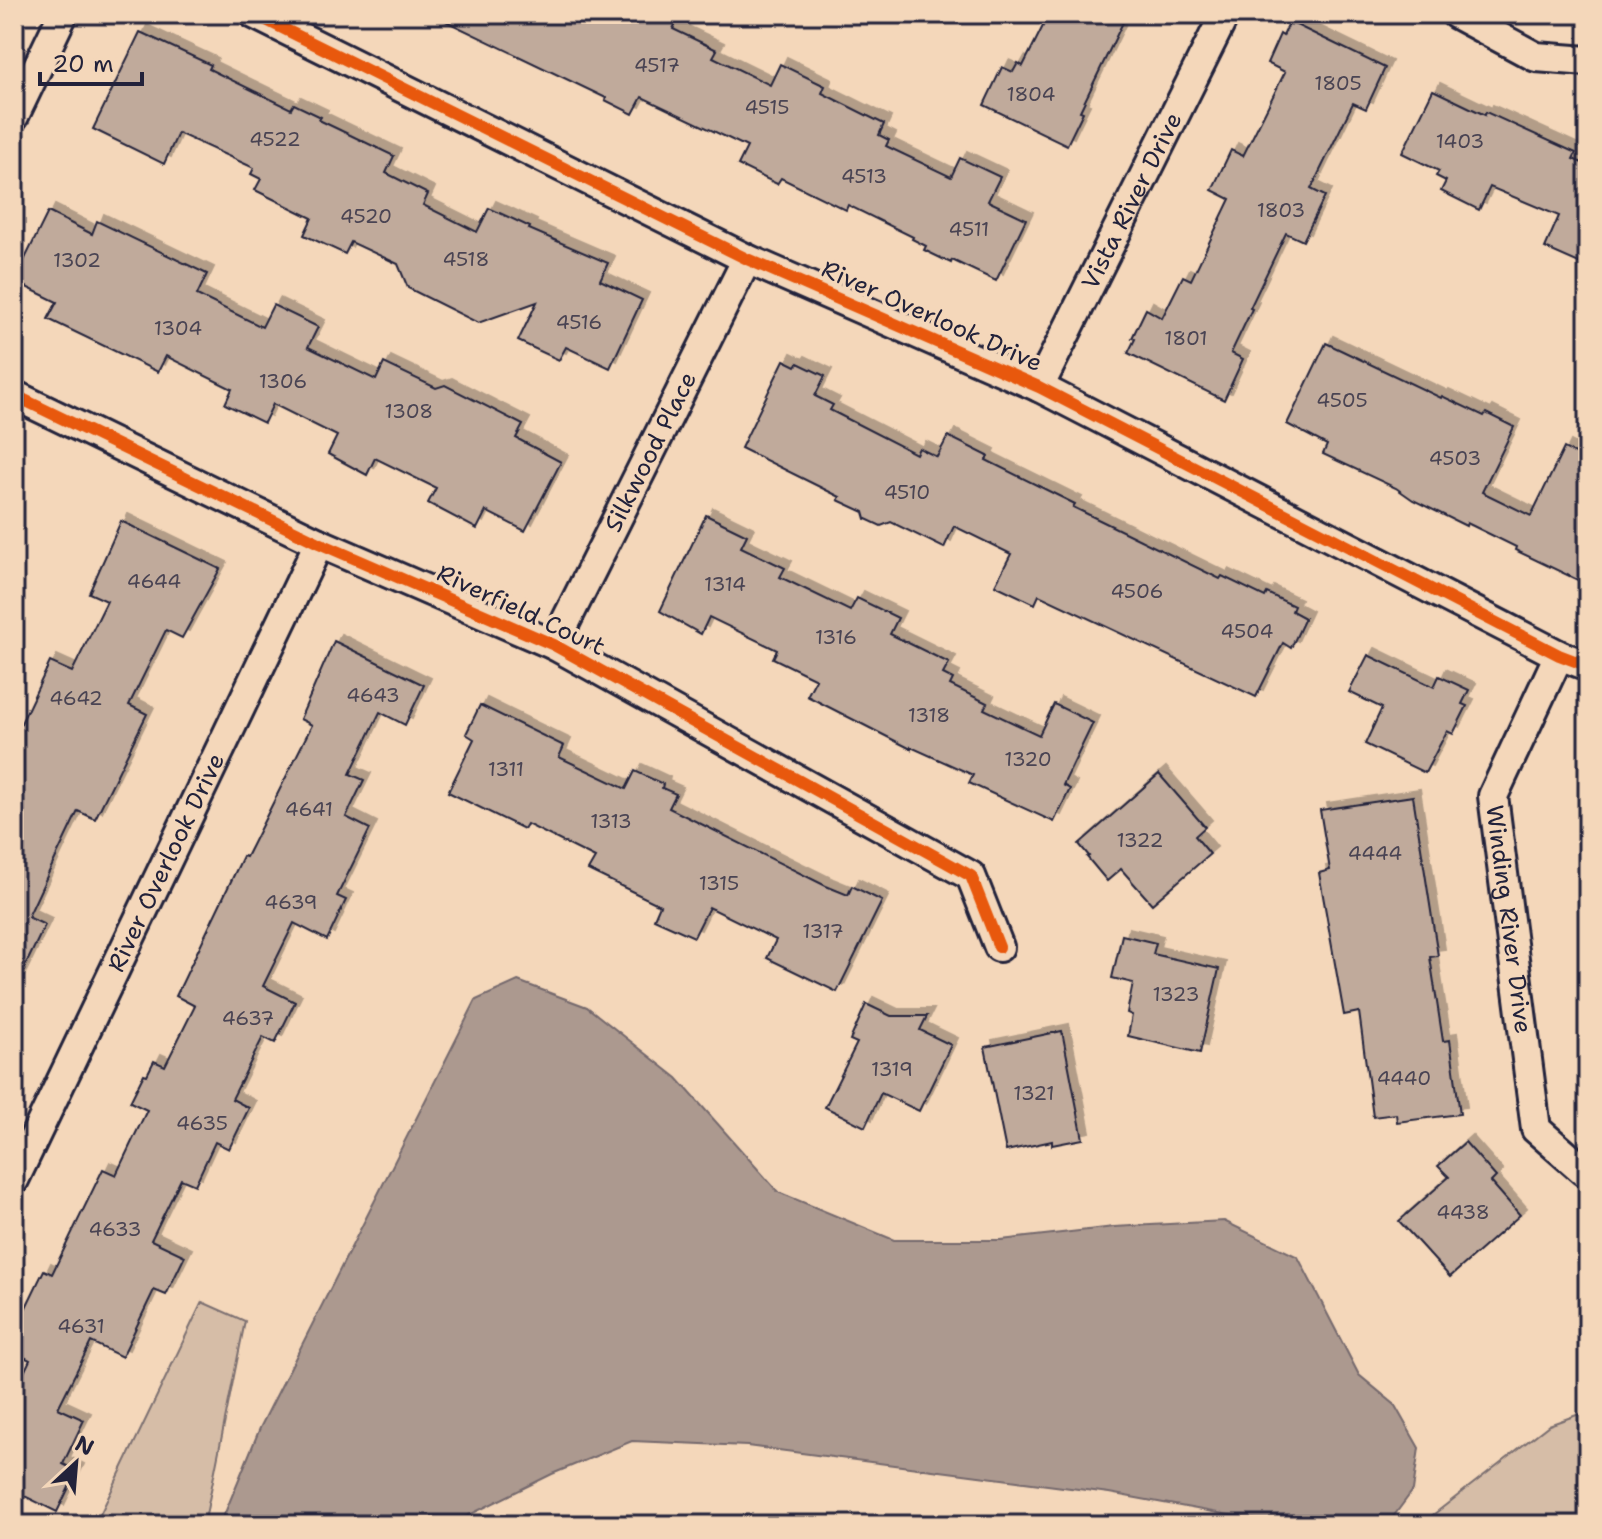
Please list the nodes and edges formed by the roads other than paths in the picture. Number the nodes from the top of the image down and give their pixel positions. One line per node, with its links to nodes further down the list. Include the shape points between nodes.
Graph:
1 (63, 14): 6 (street)
2 (254, 14): 7 (street, River Overlook Drive)
3 (1225, 14): 8 (street, Vista River Drive)
4 (1456, 14): 5 (street, via 1536,57)
5 (1588, 61)
6 (14, 116)
7 (747, 259): 8 (street, River Overlook Drive); 11 (street, Silkwood Place)
8 (1039, 387): 12 (street, River Overlook Drive)
9 (14, 395): 10 (street, Riverfield Court)
10 (319, 543): 11 (street, Riverfield Court); 16 (street, River Overlook Drive)
11 (554, 645): 14 (street, Riverfield Court, via 971,876)
12 (1559, 655): 13 (street, River Overlook Drive); 15 (street, Winding River Drive, via 1493,796 1536,1129)
13 (1588, 666)
14 (999, 947)
15 (1588, 1170)
16 (14, 1180)

